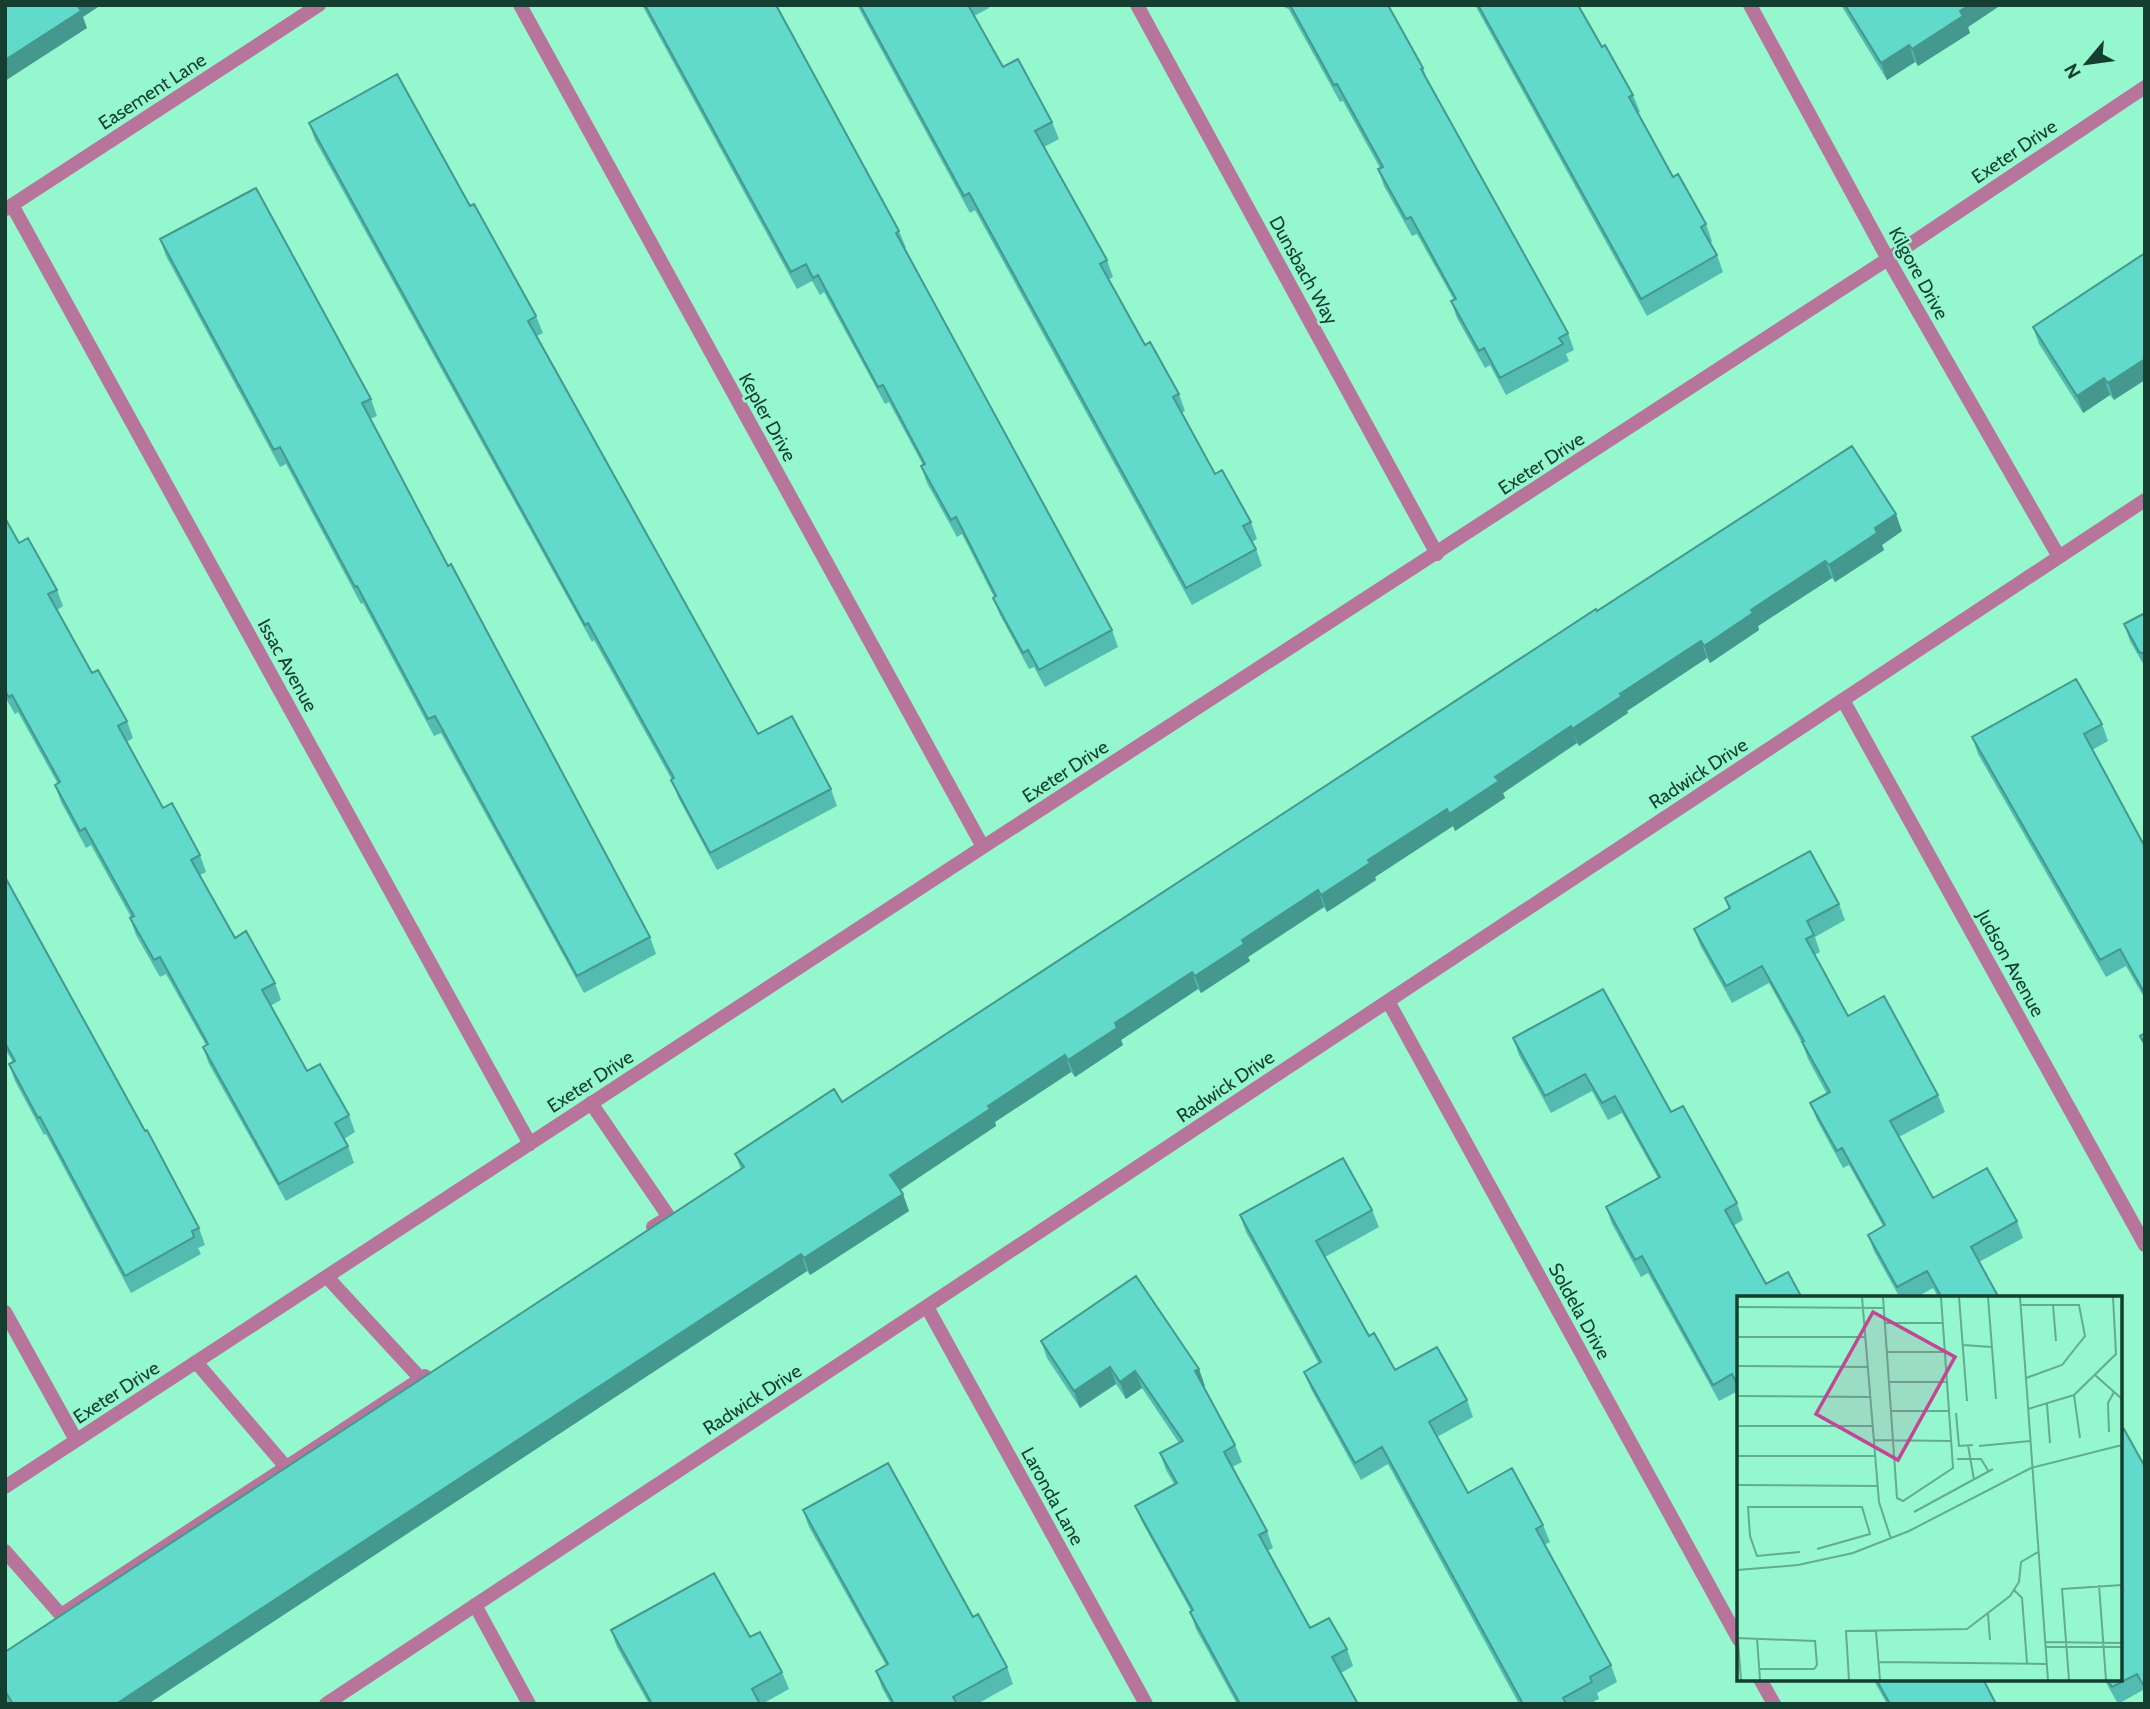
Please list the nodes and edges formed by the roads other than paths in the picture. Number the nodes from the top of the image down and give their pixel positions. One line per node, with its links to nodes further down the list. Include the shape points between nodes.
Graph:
1 (319, 5): 6 (street, Easement Lane)
2 (520, 5): 12 (street, Kepler Drive)
3 (1137, 5): 9 (street, Dunsbach Way)
4 (1750, 5): 7 (street, Kilgore Drive)
5 (2145, 87): 7 (street, Exeter Drive)
6 (8, 208): 15 (street, Issac Avenue)
7 (1888, 259): 9 (street, Exeter Drive); 10 (street, Kilgore Drive)
8 (2145, 500): 10 (street, Radwick Drive)
9 (1437, 554): 12 (street, Exeter Drive)
10 (2059, 557): 11 (street, Radwick Drive)
11 (1843, 700): 13 (street, Radwick Drive); 17 (street, Judson Avenue)
12 (983, 847): 14 (street, Exeter Drive)
13 (1388, 1001): 19 (street, Radwick Drive); 27 (street, Soldela Drive)
14 (591, 1103): 15 (street, Exeter Drive); 16 (street, via 669,1217)
15 (530, 1144): 18 (street, Exeter Drive)
16 (646, 1232)
17 (2145, 1245)
18 (327, 1277): 21 (street, Exeter Drive); 23 (street, via 427,1376)
19 (927, 1307): 26 (street, Radwick Drive); 31 (street, Laronda Lane)
20 (5, 1312): 22 (street)
21 (196, 1362): 22 (street, Exeter Drive); 23 (street)
22 (76, 1440): 24 (street, Exeter Drive)
23 (286, 1467): 25 (street, via 61,1615)
24 (5, 1487)
25 (5, 1551)
26 (475, 1605): 29 (street, Radwick Drive); 30 (street)
27 (1737, 1636)
28 (1761, 1681): 32 (street)
29 (326, 1704)
30 (529, 1704)
31 (1146, 1704)
32 (1774, 1704)

